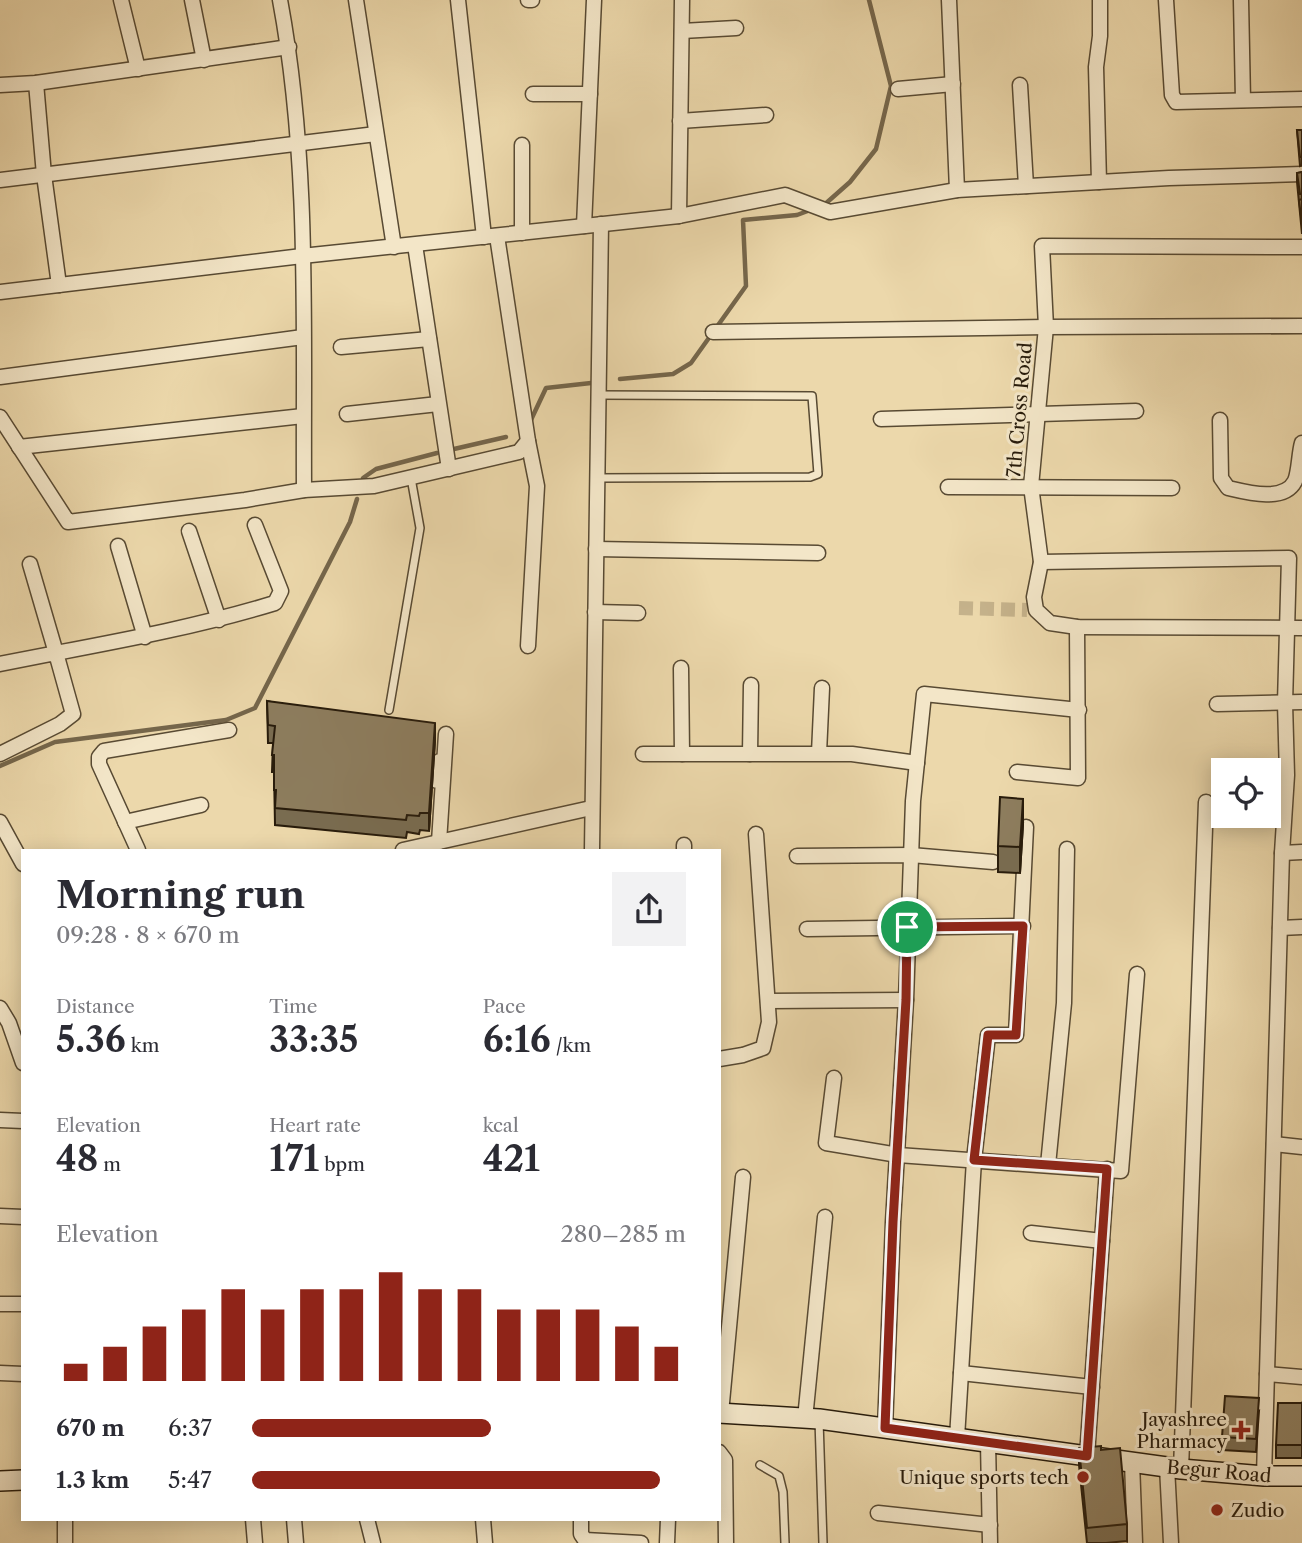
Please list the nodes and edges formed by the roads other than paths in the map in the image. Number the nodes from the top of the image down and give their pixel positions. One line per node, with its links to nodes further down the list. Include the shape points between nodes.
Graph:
1 (121, 0): 16 (street)
2 (192, 0): 15 (street)
3 (280, 0): 14 (street)
4 (356, 0): 28 (street)
5 (458, 0): 41 (street)
6 (594, 0): 22 (street)
7 (682, 0): 13 (street)
8 (949, 0): 18 (street)
9 (1100, 0): 34 (street, via 1096,67)
10 (1166, 0): 25 (street, via 1176,102)
11 (1241, 0): 25 (street)
12 (736, 27): 13 (street)
13 (682, 31): 27 (street)
14 (289, 47): 15 (street); 29 (street)
15 (204, 60): 16 (street)
16 (138, 69): 17 (street)
17 (36, 83): 19 (street); 31 (street)
18 (953, 84): 21 (street); 36 (street)
19 (0, 85)
20 (1020, 85): 35 (street)
21 (898, 89)
22 (590, 93): 23 (street); 39 (street)
23 (533, 94)
24 (1302, 99): 25 (street)
25 (1243, 100)
26 (766, 115): 27 (street)
27 (680, 121): 37 (street)
28 (376, 134): 29 (street); 43 (street)
29 (298, 143): 31 (street); 45 (street)
30 (522, 145): 40 (street)
31 (44, 174): 33 (street); 46 (street)
32 (1302, 174): 34 (street)
33 (0, 180)
34 (1099, 182): 35 (street)
35 (1026, 186): 36 (street)
36 (957, 190): 37 (street, via 830,212 785,195)
37 (679, 216): 38 (street)
38 (601, 224): 39 (street); 55 (street)
39 (584, 226): 40 (street)
40 (522, 233): 41 (street)
41 (491, 236): 42 (street); 64 (street)
42 (415, 245): 43 (street); 52 (street)
43 (394, 247): 45 (street)
44 (1302, 247): 49 (street, 7th Cross Road, via 1042,246)
45 (302, 256): 46 (street); 51 (street)
46 (59, 285): 47 (street)
47 (0, 292)
48 (1302, 326): 49 (street)
49 (1046, 327): 50 (street); 58 (street, 7th Cross Road)
50 (713, 332)
51 (303, 337): 54 (street); 60 (street)
52 (429, 339): 53 (street); 56 (street)
53 (341, 347)
54 (0, 377)
55 (598, 395): 69 (street); 69 (lane, via 812,396 818,474)
56 (438, 404): 59 (street); 67 (street)
57 (1136, 411): 58 (street)
58 (1038, 413): 62 (street); 70 (street, 7th Cross Road)
59 (347, 414)
60 (303, 416): 66 (street); 73 (street)
61 (0, 418): 66 (street)
62 (881, 419)
63 (1220, 419): 65 (street, via 1221,478 1228,488 1265,493 1287,489 1295,481)
64 (528, 441): 67 (street, via 519,452); 87 (street, via 537,486)
65 (1302, 443)
66 (19, 447): 73 (street, via 68,522)
67 (449, 469): 68 (street)
68 (411, 478): 73 (street, via 374,486); 96 (lane, via 420,528)
69 (597, 478): 77 (street)
70 (1031, 486): 71 (street); 72 (street); 79 (street, 7th Cross Road)
71 (948, 487)
72 (1172, 488)
73 (304, 490)
74 (255, 525): 83 (street, via 281,591 275,603)
75 (190, 531): 83 (street)
76 (118, 545): 86 (street)
77 (596, 550): 78 (street); 81 (street)
78 (818, 553)
79 (1041, 562): 84 (street, 7th Cross Road, via 1032,610 1049,623); 85 (street, via 1289,558)
80 (30, 564): 88 (street)
81 (595, 612): 82 (street); 110 (street)
82 (638, 613)
83 (219, 620): 86 (street)
84 (1077, 627): 85 (street, 7th Cross Road); 97 (street)
85 (1295, 629): 94 (street)
86 (145, 637): 88 (street)
87 (528, 646)
88 (56, 653): 89 (street); 100 (street, via 73,714)
89 (0, 664)
90 (681, 668): 102 (street)
91 (751, 685): 103 (street)
92 (822, 688): 104 (street)
93 (1302, 702): 94 (street)
94 (1285, 703): 95 (street); 107 (street)
95 (1217, 704)
96 (389, 710)
97 (1079, 710): 105 (street, via 924,694); 106 (street, via 1078,778)
98 (229, 730): 112 (street, via 104,751 99,764)
99 (443, 733): 115 (street)
100 (0, 754)
101 (643, 754): 102 (street)
102 (682, 754): 103 (street)
103 (750, 754): 104 (street)
104 (819, 754): 105 (street)
105 (917, 763): 122 (street)
106 (1017, 772)
107 (1295, 775): 121 (street)
108 (1206, 802): 170 (street)
109 (201, 805): 112 (street)
110 (592, 808): 115 (street); 118 (street)
111 (0, 822): 124 (street)
112 (125, 822): 116 (street)
113 (1026, 827): 126 (street)
114 (756, 834): 133 (street)
115 (439, 842): 117 (street)
116 (138, 849)
117 (408, 849)
118 (593, 849)
119 (1067, 849): 144 (street, via 1064,1003)
120 (1302, 852): 121 (street)
121 (1282, 853): 129 (street)
122 (911, 855): 123 (street); 125 (street); 127 (street)
123 (797, 856)
124 (21, 860)
125 (993, 862)
126 (1023, 926): 127 (street); 143 (street, via 1016,1035 988,1035)
127 (907, 927): 130 (street); 132 (street)
128 (1302, 927): 129 (street)
129 (1280, 928): 140 (street)
130 (807, 929)
131 (1136, 974): 145 (street, via 1121,1171)
132 (906, 1000): 133 (street); 142 (street)
133 (768, 1001): 136 (street, via 763,1048)
134 (0, 1008): 135 (street)
135 (21, 1057)
136 (721, 1059)
137 (834, 1078): 142 (street, via 826,1143)
138 (0, 1120): 139 (street)
139 (21, 1121)
140 (1274, 1144): 141 (street); 157 (street)
141 (1302, 1147)
142 (898, 1156): 143 (street); 163 (street)
143 (974, 1160): 144 (street); 155 (street)
144 (1048, 1165): 145 (street)
145 (1107, 1169): 151 (street)
146 (743, 1177): 160 (street)
147 (0, 1216): 148 (street)
148 (21, 1217)
149 (825, 1217): 162 (street)
150 (1031, 1233): 151 (street)
151 (1102, 1241): 159 (street)
152 (0, 1304): 153 (street)
153 (21, 1304)
154 (0, 1373): 156 (street)
155 (961, 1373): 159 (street); 164 (street)
156 (21, 1374)
157 (1267, 1374): 158 (street); 171 (street)
158 (1302, 1377)
159 (1092, 1387): 167 (street)
160 (721, 1403)
161 (721, 1413): 162 (main road, Begur Road)
162 (812, 1419): 163 (main road, Begur Road); 193 (lane)
163 (885, 1428): 164 (main road, Begur Road)
164 (957, 1438): 165 (main road, Begur Road)
165 (988, 1442): 167 (main road, Begur Road); 183 (street)
166 (721, 1455): 191 (street, via 725,1460)
167 (1087, 1456): 168 (main road, Begur Road)
168 (1132, 1462): 170 (main road, Begur Road); 195 (street)
169 (760, 1465): 192 (lane, via 779,1476)
170 (1174, 1468): 171 (main road, Begur Road); 196 (street)
171 (1264, 1476): 172 (main road, Begur Road)
172 (1302, 1476)
173 (21, 1480): 174 (main road)
174 (0, 1482)
175 (878, 1513): 183 (street)
176 (65, 1521): 184 (street)
177 (253, 1521): 185 (street)
178 (294, 1521): 186 (street)
179 (368, 1521): 187 (street)
180 (482, 1521): 188 (street)
181 (581, 1521): 189 (street, via 585,1540)
182 (668, 1521): 190 (street)
183 (990, 1525): 194 (street)
184 (65, 1543)
185 (255, 1543)
186 (296, 1543)
187 (373, 1543)
188 (485, 1543)
189 (640, 1543)
190 (667, 1543)
191 (726, 1543)
192 (785, 1543)
193 (823, 1543)
194 (990, 1543)
195 (1135, 1543)
196 (1171, 1543)

